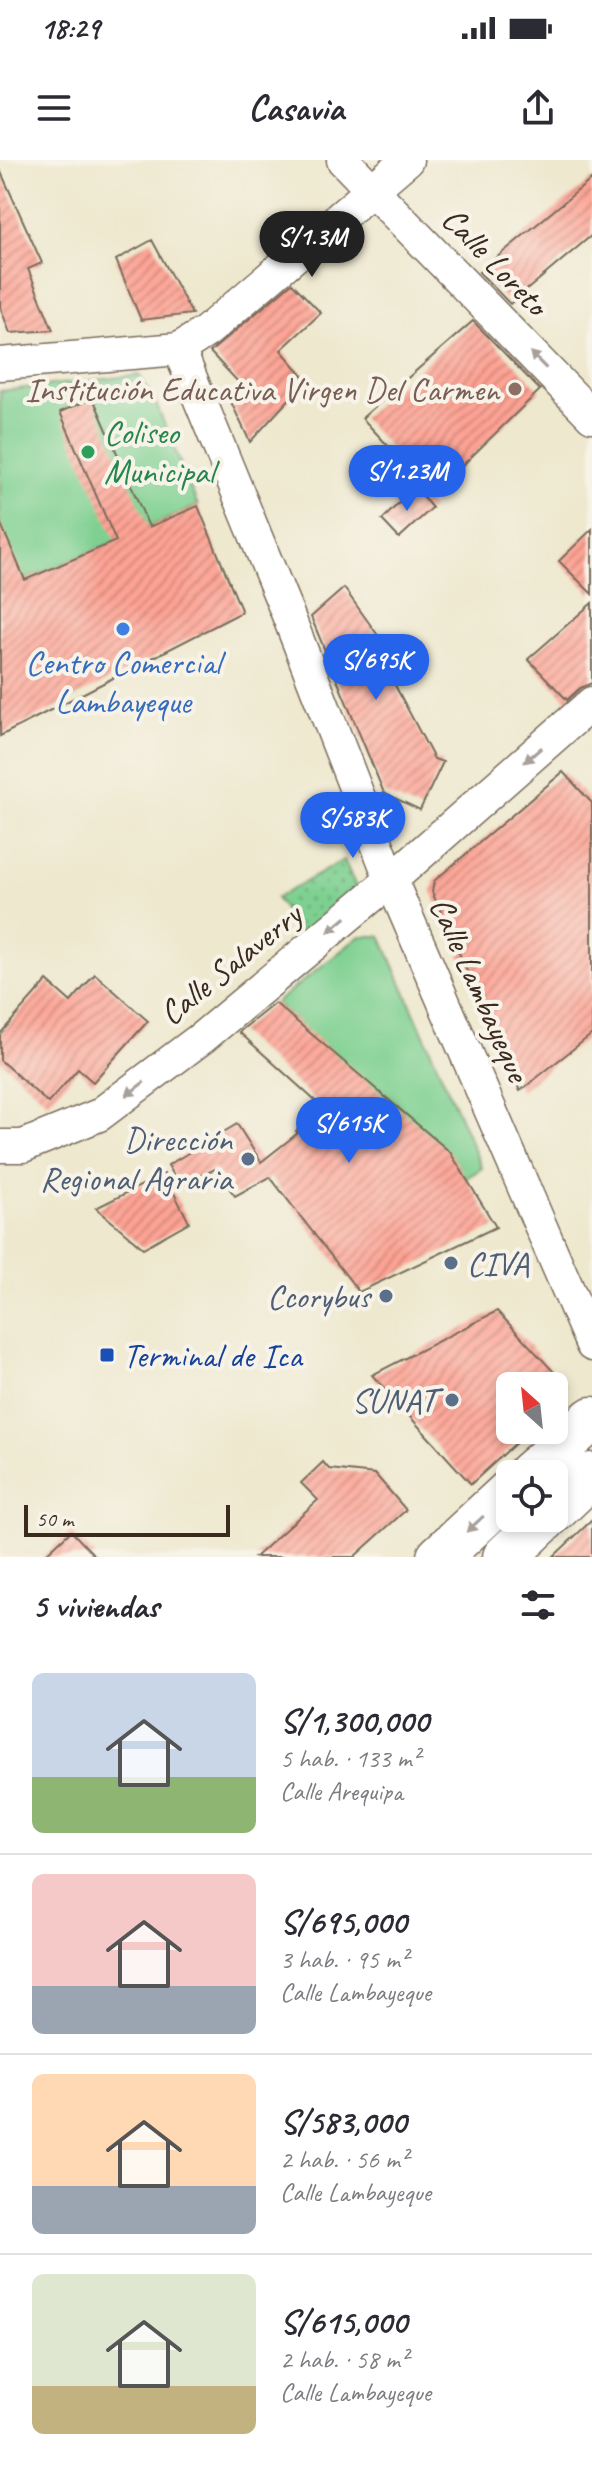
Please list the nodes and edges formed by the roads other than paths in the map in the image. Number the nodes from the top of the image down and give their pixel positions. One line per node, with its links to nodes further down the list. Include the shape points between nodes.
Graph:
1 (343, 160): 3 (street, Calle Loreto)
2 (407, 160): 3 (street)
3 (374, 190): 4 (street); 6 (street, Calle Loreto, one-way to 3)
4 (179, 349): 5 (street); 8 (street, Calle Lambayeque)
5 (0, 364)
6 (592, 416)
7 (592, 703): 8 (street, Calle Salaverry, one-way to 8)
8 (391, 880): 9 (street, Calle Salaverry, one-way to 9, via 203,1037 99,1115 23,1146); 10 (street, Calle Lambayeque)
9 (0, 1146)
10 (592, 1345)
11 (592, 1419): 12 (main road)
12 (545, 1460)
13 (592, 1475): 14 (main road)
14 (568, 1498)
15 (496, 1504): 17 (main road, one-way to 17)
16 (531, 1532): 18 (main road)
17 (439, 1557)
18 (505, 1557)

